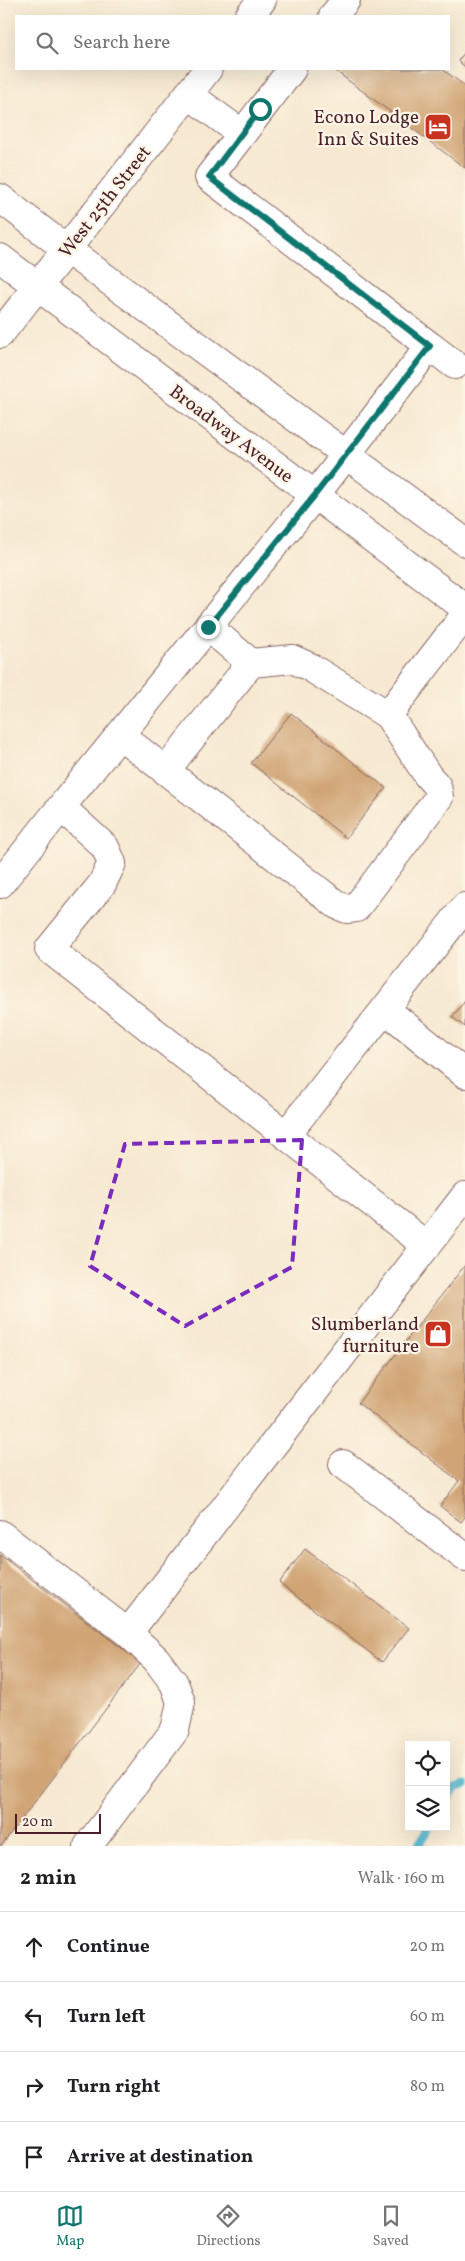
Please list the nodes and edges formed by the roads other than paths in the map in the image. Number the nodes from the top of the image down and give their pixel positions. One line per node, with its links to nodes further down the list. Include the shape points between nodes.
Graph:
1 (262, 0): 3 (main road)
2 (346, 0): 4 (main road)
3 (250, 15)
4 (334, 15)
5 (207, 70): 7 (main road, West 25th Street)
6 (291, 70): 8 (main road)
7 (188, 94): 8 (main road); 10 (main road, West 25th Street)
8 (242, 134): 14 (main road, via 209,177)
9 (0, 198): 10 (main road)
10 (66, 249): 12 (main road, West 25th Street); 16 (main road)
11 (0, 258): 12 (main road, Broadway Avenue)
12 (37, 286): 13 (main road, West 25th Street); 17 (main road, Broadway Avenue)
13 (0, 334)
14 (430, 346): 15 (main road); 16 (main road)
15 (462, 363)
16 (346, 455): 17 (main road); 18 (main road)
17 (315, 495): 19 (main road, Broadway Avenue); 21 (main road)
18 (465, 542)
19 (465, 608)
20 (465, 615): 23 (main road)
21 (208, 627): 22 (main road); 24 (main road)
22 (251, 663): 23 (main road, via 292,659); 25 (main road)
23 (388, 715): 25 (main road, via 437,786 439,797 356,908 337,905)
24 (120, 735): 25 (main road); 26 (main road)
25 (166, 770)
26 (61, 807): 27 (main road); 31 (main road, via 105,847 112,863 102,884 49,949)
27 (0, 884)
28 (465, 907): 29 (main road)
29 (386, 1009): 30 (main road); 31 (main road)
30 (465, 1074)
31 (286, 1135): 33 (main road)
32 (465, 1196): 33 (main road)
33 (427, 1246): 37 (main road)
34 (343, 1464): 36 (main road)
35 (0, 1534): 37 (main road)
36 (465, 1557)
37 (128, 1633): 38 (main road, via 156,1659 174,1683 181,1702 175,1730)
38 (88, 1846)

